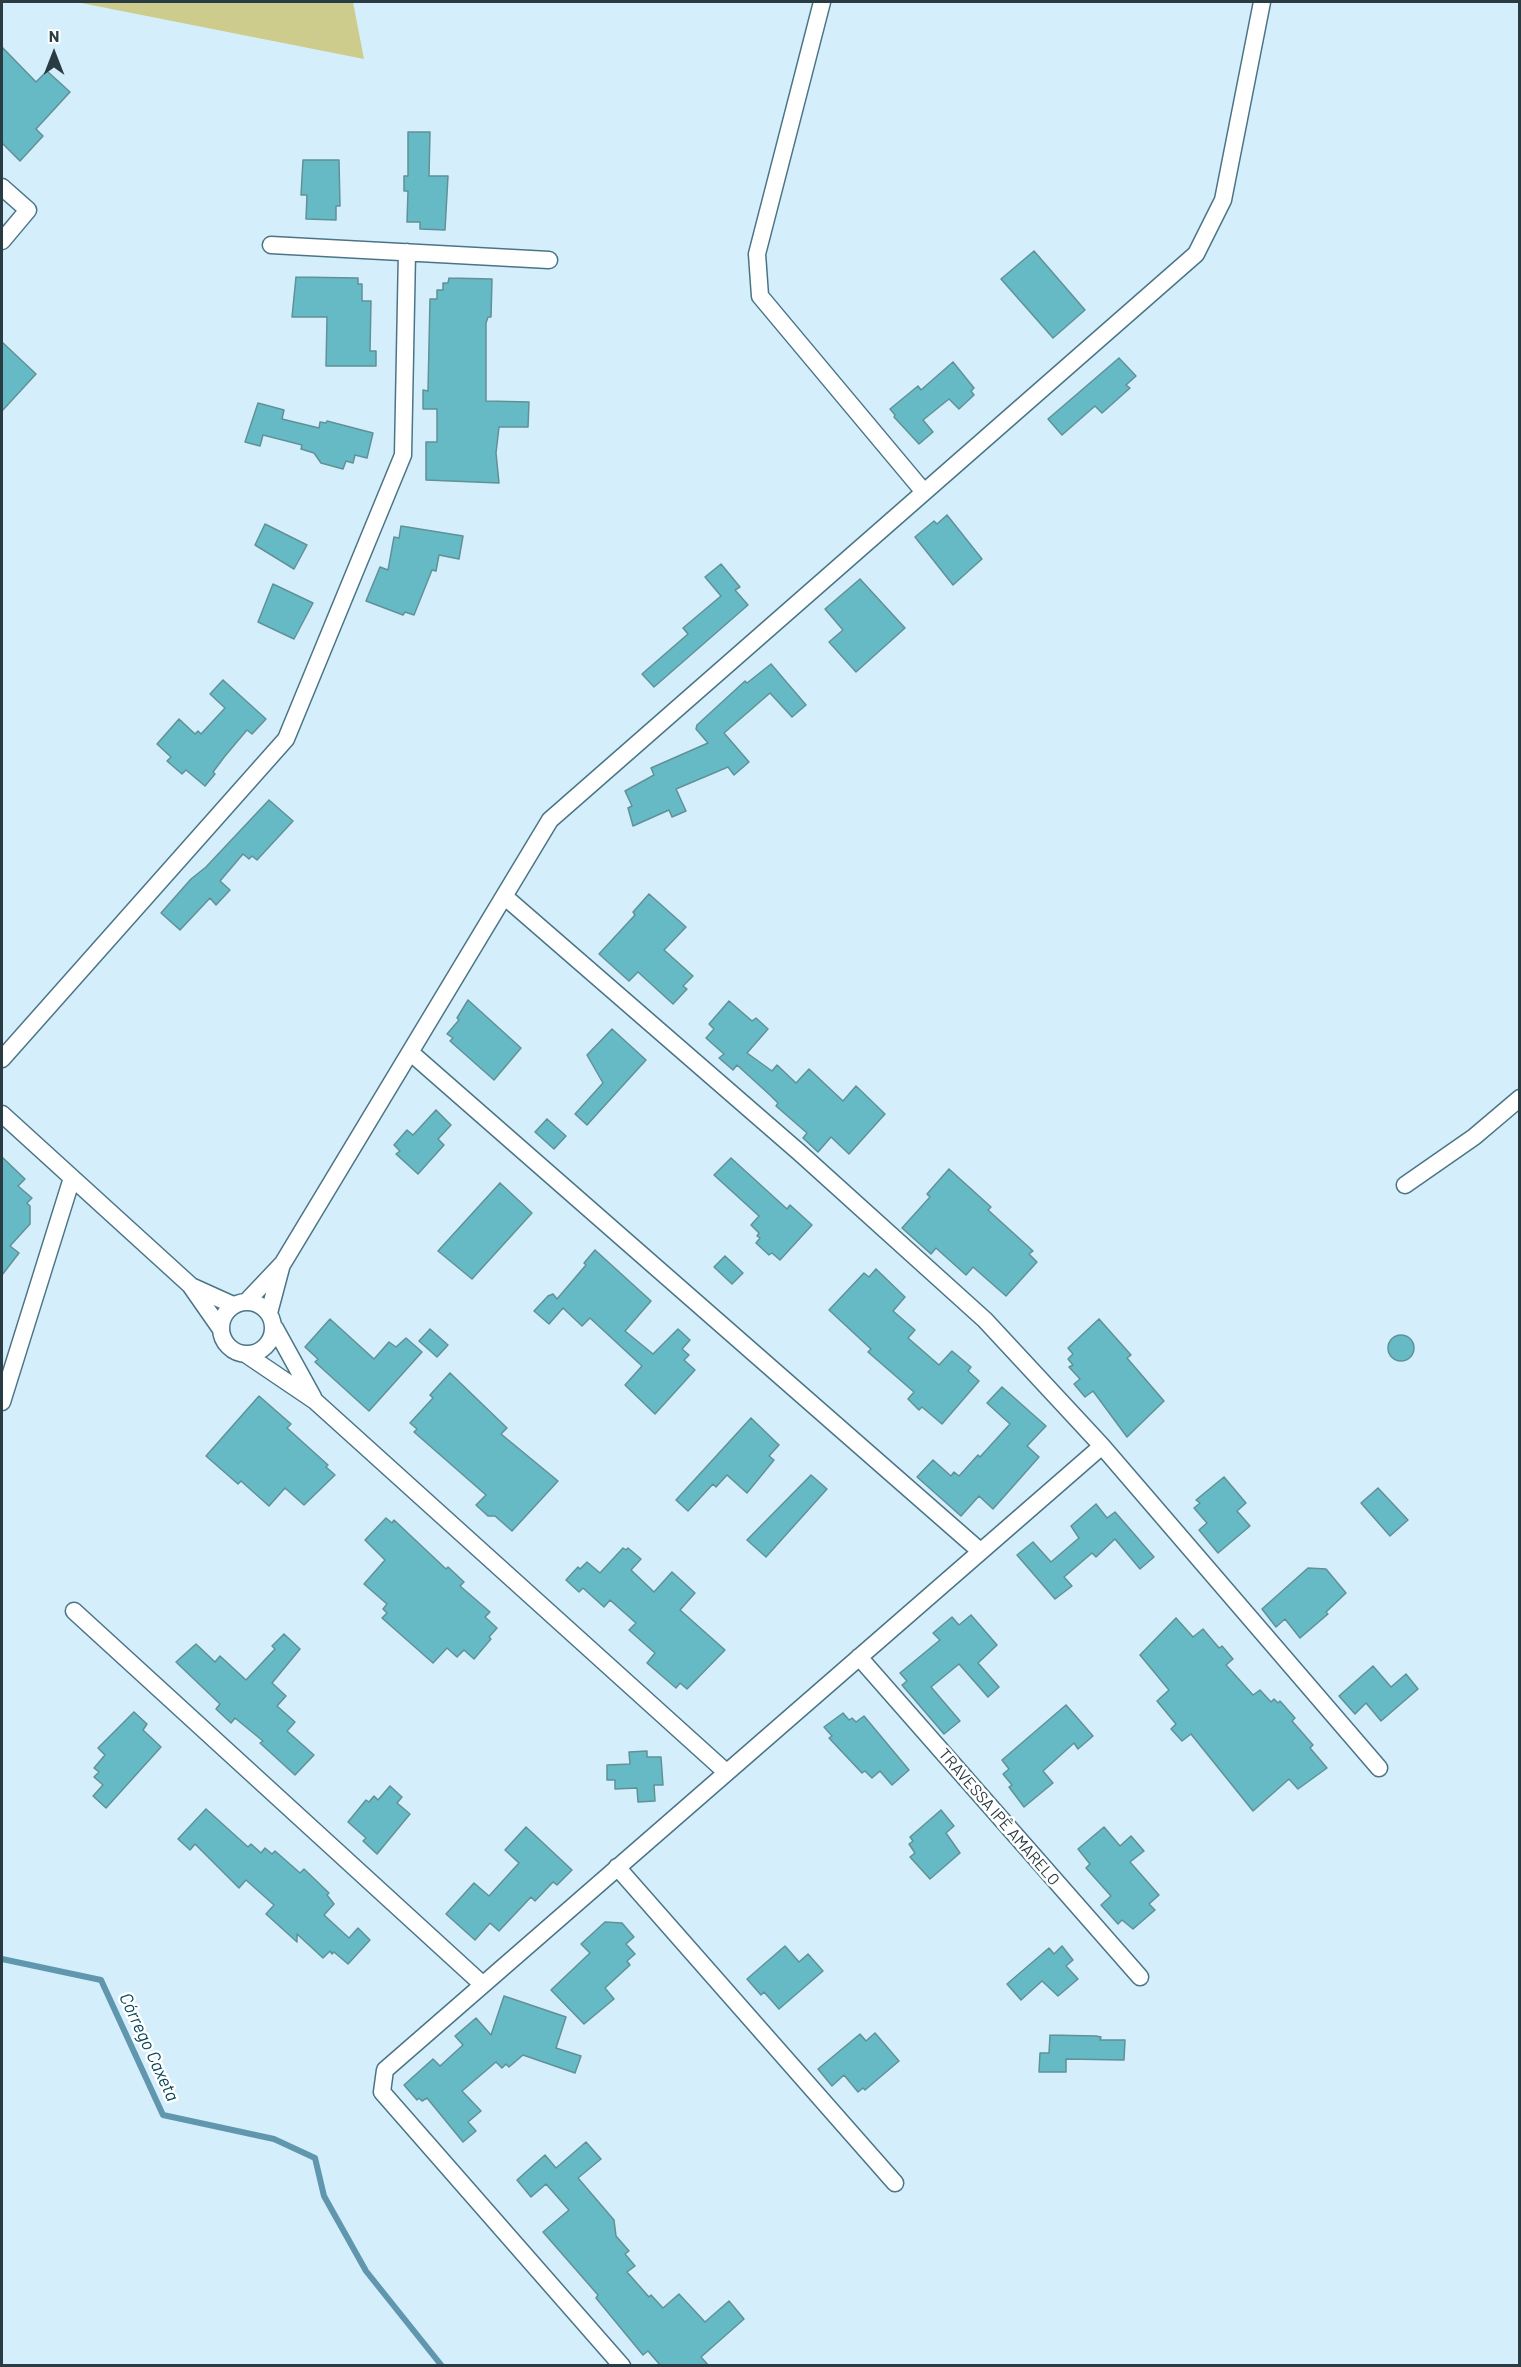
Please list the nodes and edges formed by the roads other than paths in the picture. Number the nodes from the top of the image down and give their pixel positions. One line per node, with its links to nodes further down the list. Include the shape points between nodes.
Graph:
1 (822, 2): 8 (street, via 757,254 760,296)
2 (1262, 2): 8 (street, via 1223,200 1196,254)
3 (2, 187): 4 (street, via 28,210)
4 (2, 241)
5 (271, 245): 6 (street)
6 (407, 252): 7 (street); 11 (street, via 404,455 286,739)
7 (549, 260)
8 (924, 492): 9 (street, via 550,820)
9 (504, 896): 10 (street); 24 (street, via 985,1320)
10 (410, 1052): 16 (street); 25 (street)
11 (2, 1059)
12 (1520, 1098): 15 (street, via 1474,1137)
13 (2, 1114): 14 (street)
14 (72, 1178): 17 (street); 23 (street)
15 (1405, 1185)
16 (283, 1263): 18 (street); 19 (street)
17 (190, 1285): 18 (street); 20 (street)
18 (240, 1303): 19 (street, via 257,1302); 20 (street, via 225,1312)
19 (272, 1320): 21 (street, via 267,1347); 22 (street)
20 (220, 1328): 21 (street, via 228,1347)
21 (247, 1355): 22 (street)
22 (315, 1401): 29 (street)
23 (2, 1402)
24 (1102, 1446): 25 (street); 28 (street)
25 (980, 1551): 27 (street)
26 (74, 1611): 32 (street)
27 (859, 1657): 29 (street); 31 (street, TRAVESSA IPÊ AMARELO)
28 (1379, 1768)
29 (726, 1773): 30 (street)
30 (617, 1867): 32 (street); 33 (street)
31 (1140, 1977)
32 (482, 1984): 34 (street, via 385,2070 382,2092)
33 (896, 2183)
34 (622, 2366)

